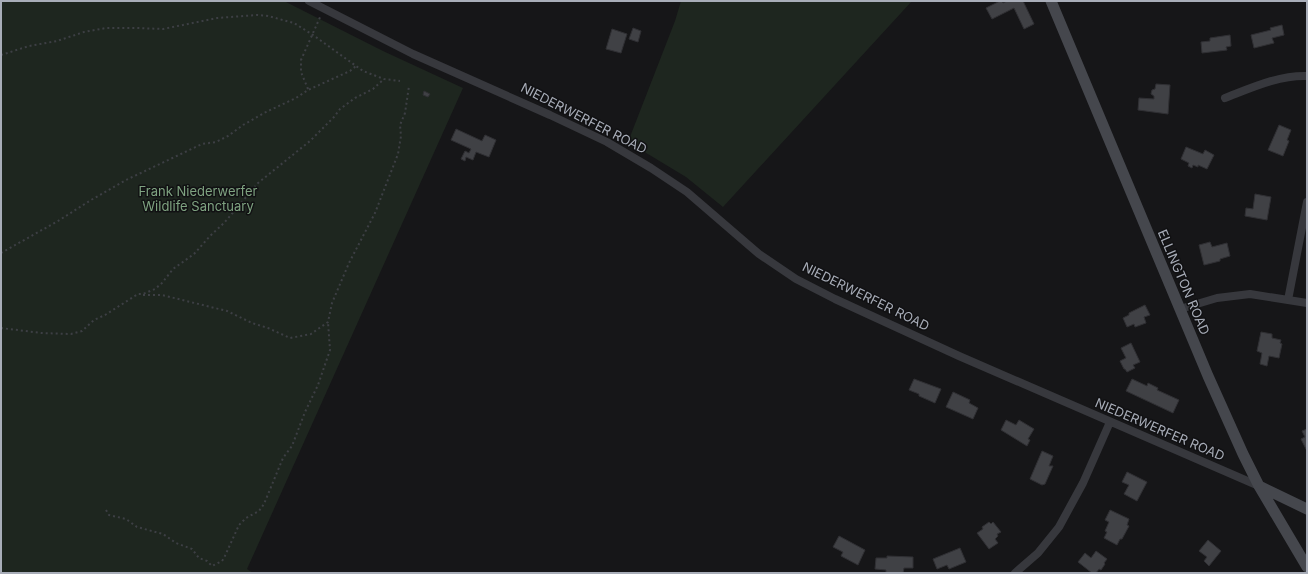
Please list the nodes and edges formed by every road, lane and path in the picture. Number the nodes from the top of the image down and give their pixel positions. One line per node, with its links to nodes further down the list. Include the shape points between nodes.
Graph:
1 (309, 1): 3 (street, NIEDERWERFER ROAD)
2 (1051, 1): 18 (main road, ELLINGTON ROAD)
3 (324, 9): 4 (path); 21 (street, NIEDERWERFER ROAD, via 413,54 607,142 687,192 759,254 796,279 959,356)
4 (313, 35): 5 (path, via 294,23 268,16 230,16 163,29 106,28); 6 (path); 11 (path, via 301,60)
5 (1, 55)
6 (356, 66): 8 (path); 11 (path)
7 (1307, 76): 12 (street, via 1264,83)
8 (384, 79): 9 (path); 15 (path, via 373,89 340,109 310,141 258,183 224,223 194,254 173,269 162,283 155,289)
9 (400, 81)
10 (409, 86): 19 (path, via 405,113 400,125 398,154 375,213 332,303)
11 (308, 90): 14 (path, via 216,142 202,144 126,180)
12 (1225, 98)
13 (1307, 202): 16 (street)
14 (1, 253)
15 (138, 294): 19 (path, via 162,295 227,311 290,338 311,334); 20 (path, via 94,320 82,331 70,334)
16 (1288, 300): 17 (street); 18 (street, via 1250,294 1217,298)
17 (1307, 303)
18 (1180, 310): 22 (main road, ELLINGTON ROAD, via 1242,454)
19 (328, 322): 24 (path, via 330,350 292,446 283,458 264,504 259,511 239,525 222,561 212,566 199,558 192,549 176,543 163,534 137,527 126,519 109,515)
20 (1, 328)
21 (1110, 422): 22 (street, NIEDERWERFER ROAD); 26 (street, via 1083,483 1059,527 1038,553)
22 (1259, 486): 23 (main road, NIEDERWERFER ROAD); 25 (main road, ELLINGTON ROAD)
23 (1307, 508)
24 (106, 510)
25 (1307, 567)
26 (1015, 573)

